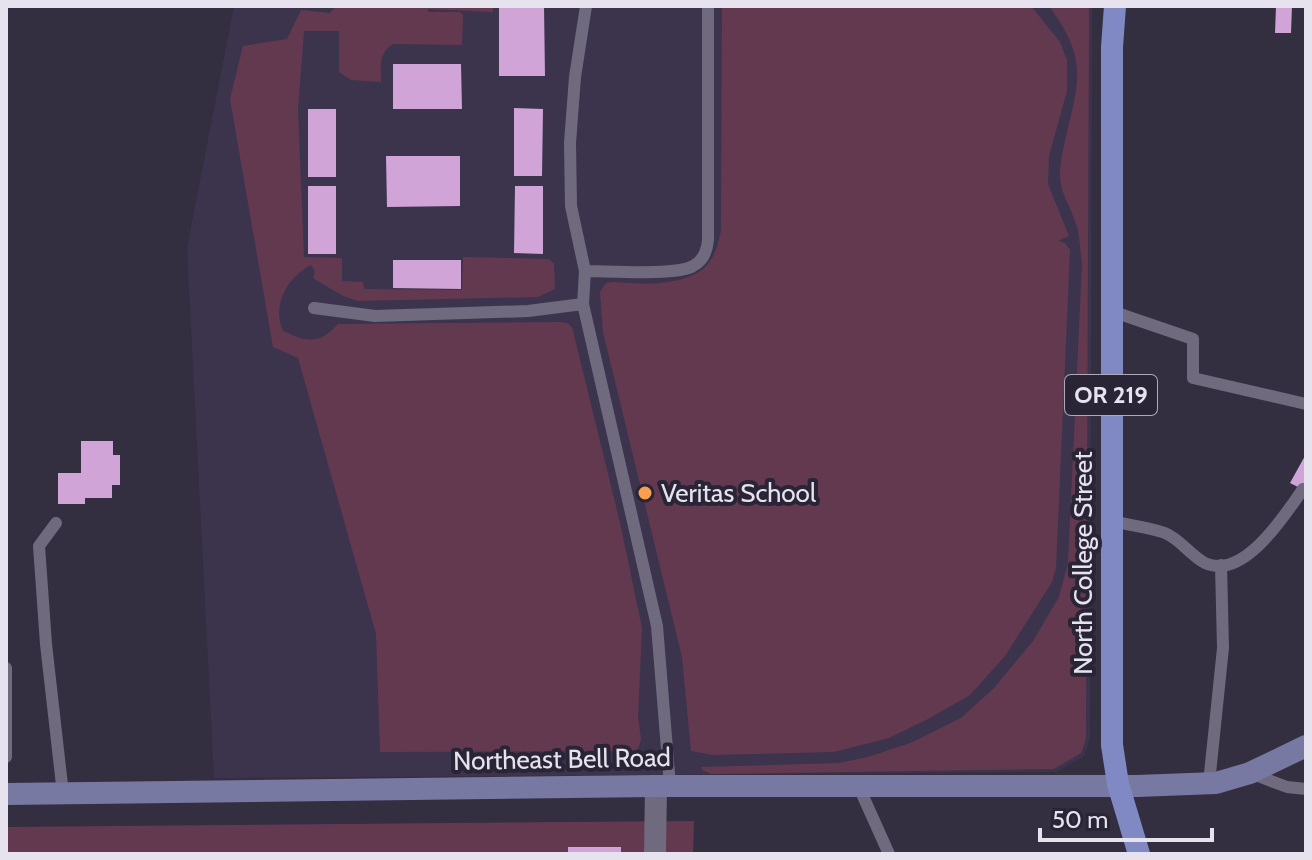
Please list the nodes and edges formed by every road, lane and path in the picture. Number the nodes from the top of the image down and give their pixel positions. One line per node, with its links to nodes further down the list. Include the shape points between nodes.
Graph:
1 (586, 6): 4 (lane, via 570,143 571,206)
2 (708, 6): 4 (lane, via 704,256 683,270)
3 (1115, 6): 7 (main road, North College Street / OR 219)
4 (585, 271): 5 (lane)
5 (583, 304): 6 (lane, via 375,316); 20 (lane, via 657,626)
6 (314, 308)
7 (1111, 311): 8 (lane, via 1193,339 1193,378); 10 (main road, North College Street / OR 219)
8 (1306, 404)
9 (1303, 489): 12 (lane, via 1254,548)
10 (1111, 521): 12 (lane, via 1168,534 1208,565); 18 (main road, North College Street / OR 219, via 1112,745)
11 (56, 523): 23 (lane, via 39,546)
12 (1221, 565): 17 (lane, via 1223,648)
13 (6, 668): 15 (lane)
14 (1306, 746): 16 (main road, Northeast Bell Road)
15 (6, 757)
16 (1250, 773): 17 (main road, Northeast Bell Road); 21 (lane)
17 (1209, 783): 18 (main road, Northeast Bell Road)
18 (1118, 784): 19 (main road, Northeast Bell Road); 26 (main road, OR 219)
19 (858, 785): 20 (main road, Northeast Bell Road); 25 (lane)
20 (663, 786): 23 (main road, Northeast Bell Road); 24 (street)
21 (1306, 789)
22 (6, 794): 23 (main road, Northeast Bell Road)
23 (63, 794)
24 (655, 854)
25 (889, 854)
26 (1139, 854)

